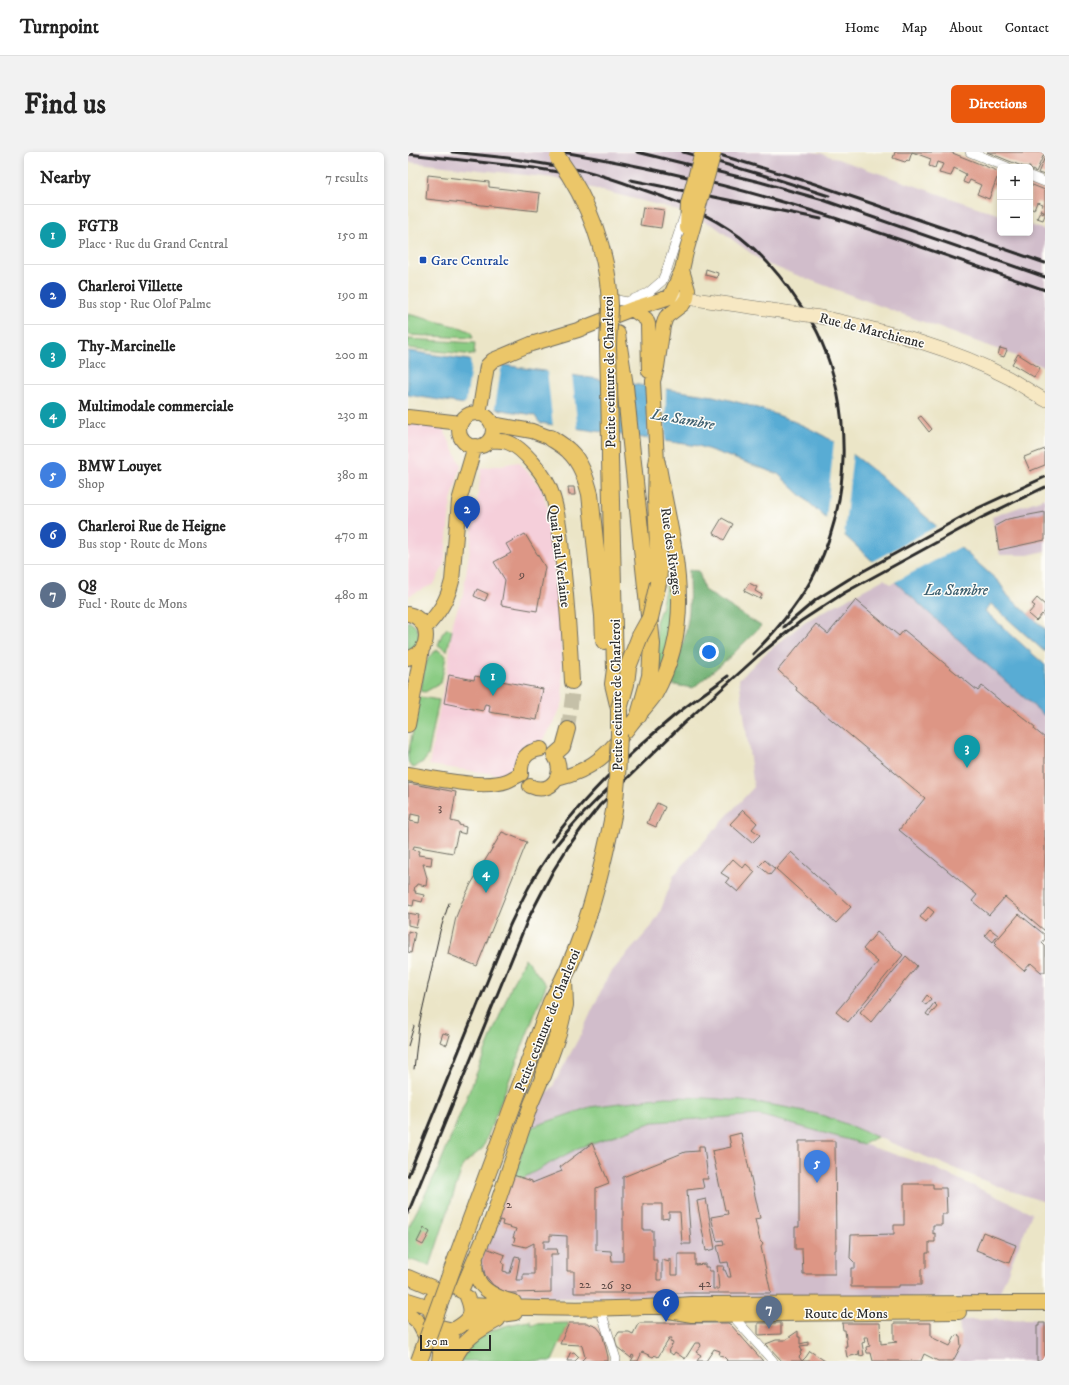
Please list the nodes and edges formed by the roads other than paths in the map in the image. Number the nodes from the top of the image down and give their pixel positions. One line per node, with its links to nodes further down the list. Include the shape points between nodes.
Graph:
1 (553, 152): 13 (highway, Petite ceinture de Charleroi, bridge, via 585,202 594,226)
2 (702, 152): 8 (main road, bridge)
3 (714, 152): 9 (main road, bridge)
4 (970, 152): 5 (street)
5 (1000, 164)
6 (1033, 177): 7 (street)
7 (1045, 182)
8 (688, 204): 9 (main road, bridge); 13 (street, bridge, via 662,281 648,293 627,302)
9 (686, 252): 10 (main road)
10 (682, 270): 11 (main road); 12 (main road, via 688,290)
11 (670, 297): 12 (main road, Rue de Marchienne); 14 (main road)
12 (687, 298): 15 (main road, via 684,304 666,317); 16 (main road, Rue de Marchienne, bridge, via 827,318 883,330 933,345 977,363 1009,378)
13 (613, 303): 30 (highway, Petite ceinture de Charleroi, bridge, via 608,336 615,669); 32 (highway, bridge, via 625,386 652,644 647,690)
14 (632, 309): 15 (main road, via 646,319); 17 (main road, via 493,360 487,366)
15 (653, 357): 24 (main road, Rue des Rivages)
16 (1045, 400)
17 (479, 413): 19 (main road, via 467,416); 20 (main road)
18 (408, 416): 19 (main road)
19 (461, 424): 23 (main road, via 462,438)
20 (492, 424): 21 (main road, via 527,430); 22 (main road, via 493,434)
21 (551, 438): 30 (highway, via 570,452 582,471 588,489 603,616 606,671)
22 (489, 441): 23 (main road); 29 (main road, Quai Paul Verlaine, via 508,442 520,450 535,466 552,493 560,534)
23 (475, 446): 26 (main road, via 458,507 452,581 444,604)
24 (657, 463): 31 (highway, bridge, via 658,583 650,618 628,667); 32 (main road, Rue des Rivages, via 674,542 680,595 677,631 664,674 646,709)
25 (408, 614): 26 (main road, via 422,622)
26 (425, 628): 27 (main road, via 426,643)
27 (422, 649): 28 (main road); 33 (main road)
28 (408, 658)
29 (572, 682)
30 (613, 684): 31 (highway, Petite ceinture de Charleroi)
31 (619, 709): 39 (highway, Petite ceinture de Charleroi, bridge, via 614,811 585,923)
32 (638, 715): 38 (main road, Rue des Rivages, via 613,748 598,761 581,771)
33 (408, 725)
34 (568, 729): 35 (main road, via 563,747)
35 (549, 752): 37 (main road, via 533,750 522,759 520,766); 38 (main road, via 558,760 560,766)
36 (408, 774): 37 (main road, via 471,784 498,783)
37 (524, 778): 38 (main road, via 535,788 547,787)
38 (557, 779)
39 (558, 1003): 40 (highway, via 558,1034); 59 (highway, Petite ceinture de Charleroi, bridge, via 512,1108)
40 (543, 1076): 41 (main road)
41 (479, 1249): 44 (main road); 50 (main road, via 476,1273 480,1284 488,1292 499,1298)
42 (408, 1277): 43 (main road)
43 (441, 1291): 44 (main road, via 449,1288); 48 (main road)
44 (461, 1291): 47 (main road, via 468,1298)
45 (408, 1300): 48 (main road)
46 (1045, 1303): 49 (main road, Route de Mons, via 699,1304)
47 (470, 1305): 50 (main road, Route de Mons); 56 (main road, via 470,1316)
48 (426, 1306): 57 (main road)
49 (648, 1307): 51 (main road, Route de Mons); 53 (main road, Route de Mons, via 692,1315)
50 (539, 1308): 51 (main road, Route de Mons); 54 (main road, Route de Mons)
51 (600, 1308): 64 (street)
52 (1045, 1312): 53 (main road, Route de Mons)
53 (731, 1314): 65 (street)
54 (506, 1315): 56 (main road, Route de Mons); 63 (main road, via 469,1339)
55 (413, 1318): 60 (main road, via 424,1331)
56 (466, 1323): 58 (main road)
57 (436, 1326): 58 (main road); 61 (main road, via 441,1351)
58 (453, 1330): 62 (main road, via 452,1342)
59 (419, 1361)
60 (434, 1361)
61 (438, 1361)
62 (442, 1361)
63 (454, 1361)
64 (615, 1361)
65 (773, 1361)

